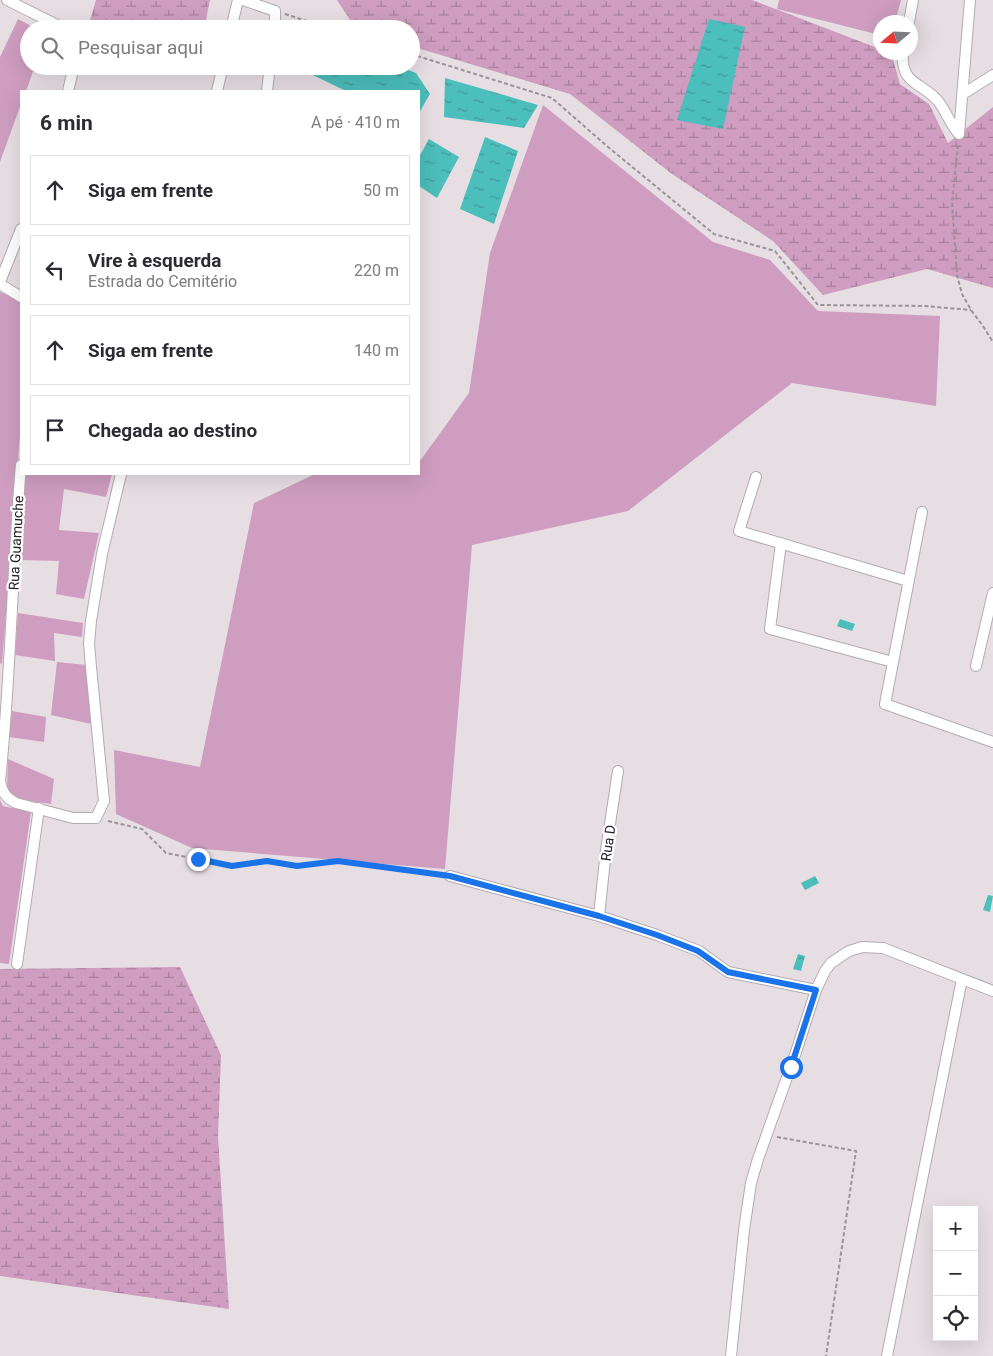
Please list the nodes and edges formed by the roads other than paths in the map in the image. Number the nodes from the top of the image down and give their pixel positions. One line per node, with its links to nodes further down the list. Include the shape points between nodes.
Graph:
1 (7, 0): 7 (street)
2 (238, 0): 8 (street)
3 (243, 0): 9 (street, via 275,12)
4 (913, 0): 6 (street)
5 (970, 0): 18 (street)
6 (910, 15)
7 (47, 20)
8 (233, 20)
9 (275, 20)
10 (903, 60): 18 (street, via 906,74 938,101 959,134)
11 (993, 74): 18 (street)
12 (72, 75): 15 (street)
13 (221, 75): 16 (street)
14 (269, 75): 17 (street)
15 (68, 90)
16 (217, 90)
17 (266, 90)
18 (963, 94)
19 (20, 232): 20 (street)
20 (0, 283): 21 (street)
21 (20, 296)
22 (20, 475): 31 (street, Rua Guamuche)
23 (120, 475): 35 (street, Rua Guamuche, via 90,621 104,801 96,818 74,818)
24 (756, 477): 26 (street, via 739,531)
25 (922, 512): 27 (street)
26 (781, 543): 27 (street); 29 (street, via 770,629)
27 (908, 581): 29 (street)
28 (993, 593): 30 (street)
29 (893, 662): 32 (street, via 885,704)
30 (976, 666)
31 (5, 674): 34 (street, Rua Guamuche)
32 (993, 742)
33 (618, 771): 37 (street, Rua D)
34 (0, 781): 35 (street, Rua Guamuche, via 9,799)
35 (39, 808): 38 (street)
36 (450, 876): 37 (street)
37 (599, 916): 40 (street, via 698,951 728,972)
38 (17, 964)
39 (962, 978): 40 (street, via 883,948 862,947 831,963); 41 (street); 43 (street)
40 (816, 990): 42 (street, via 751,1183)
41 (993, 991)
42 (731, 1356)
43 (886, 1356)

